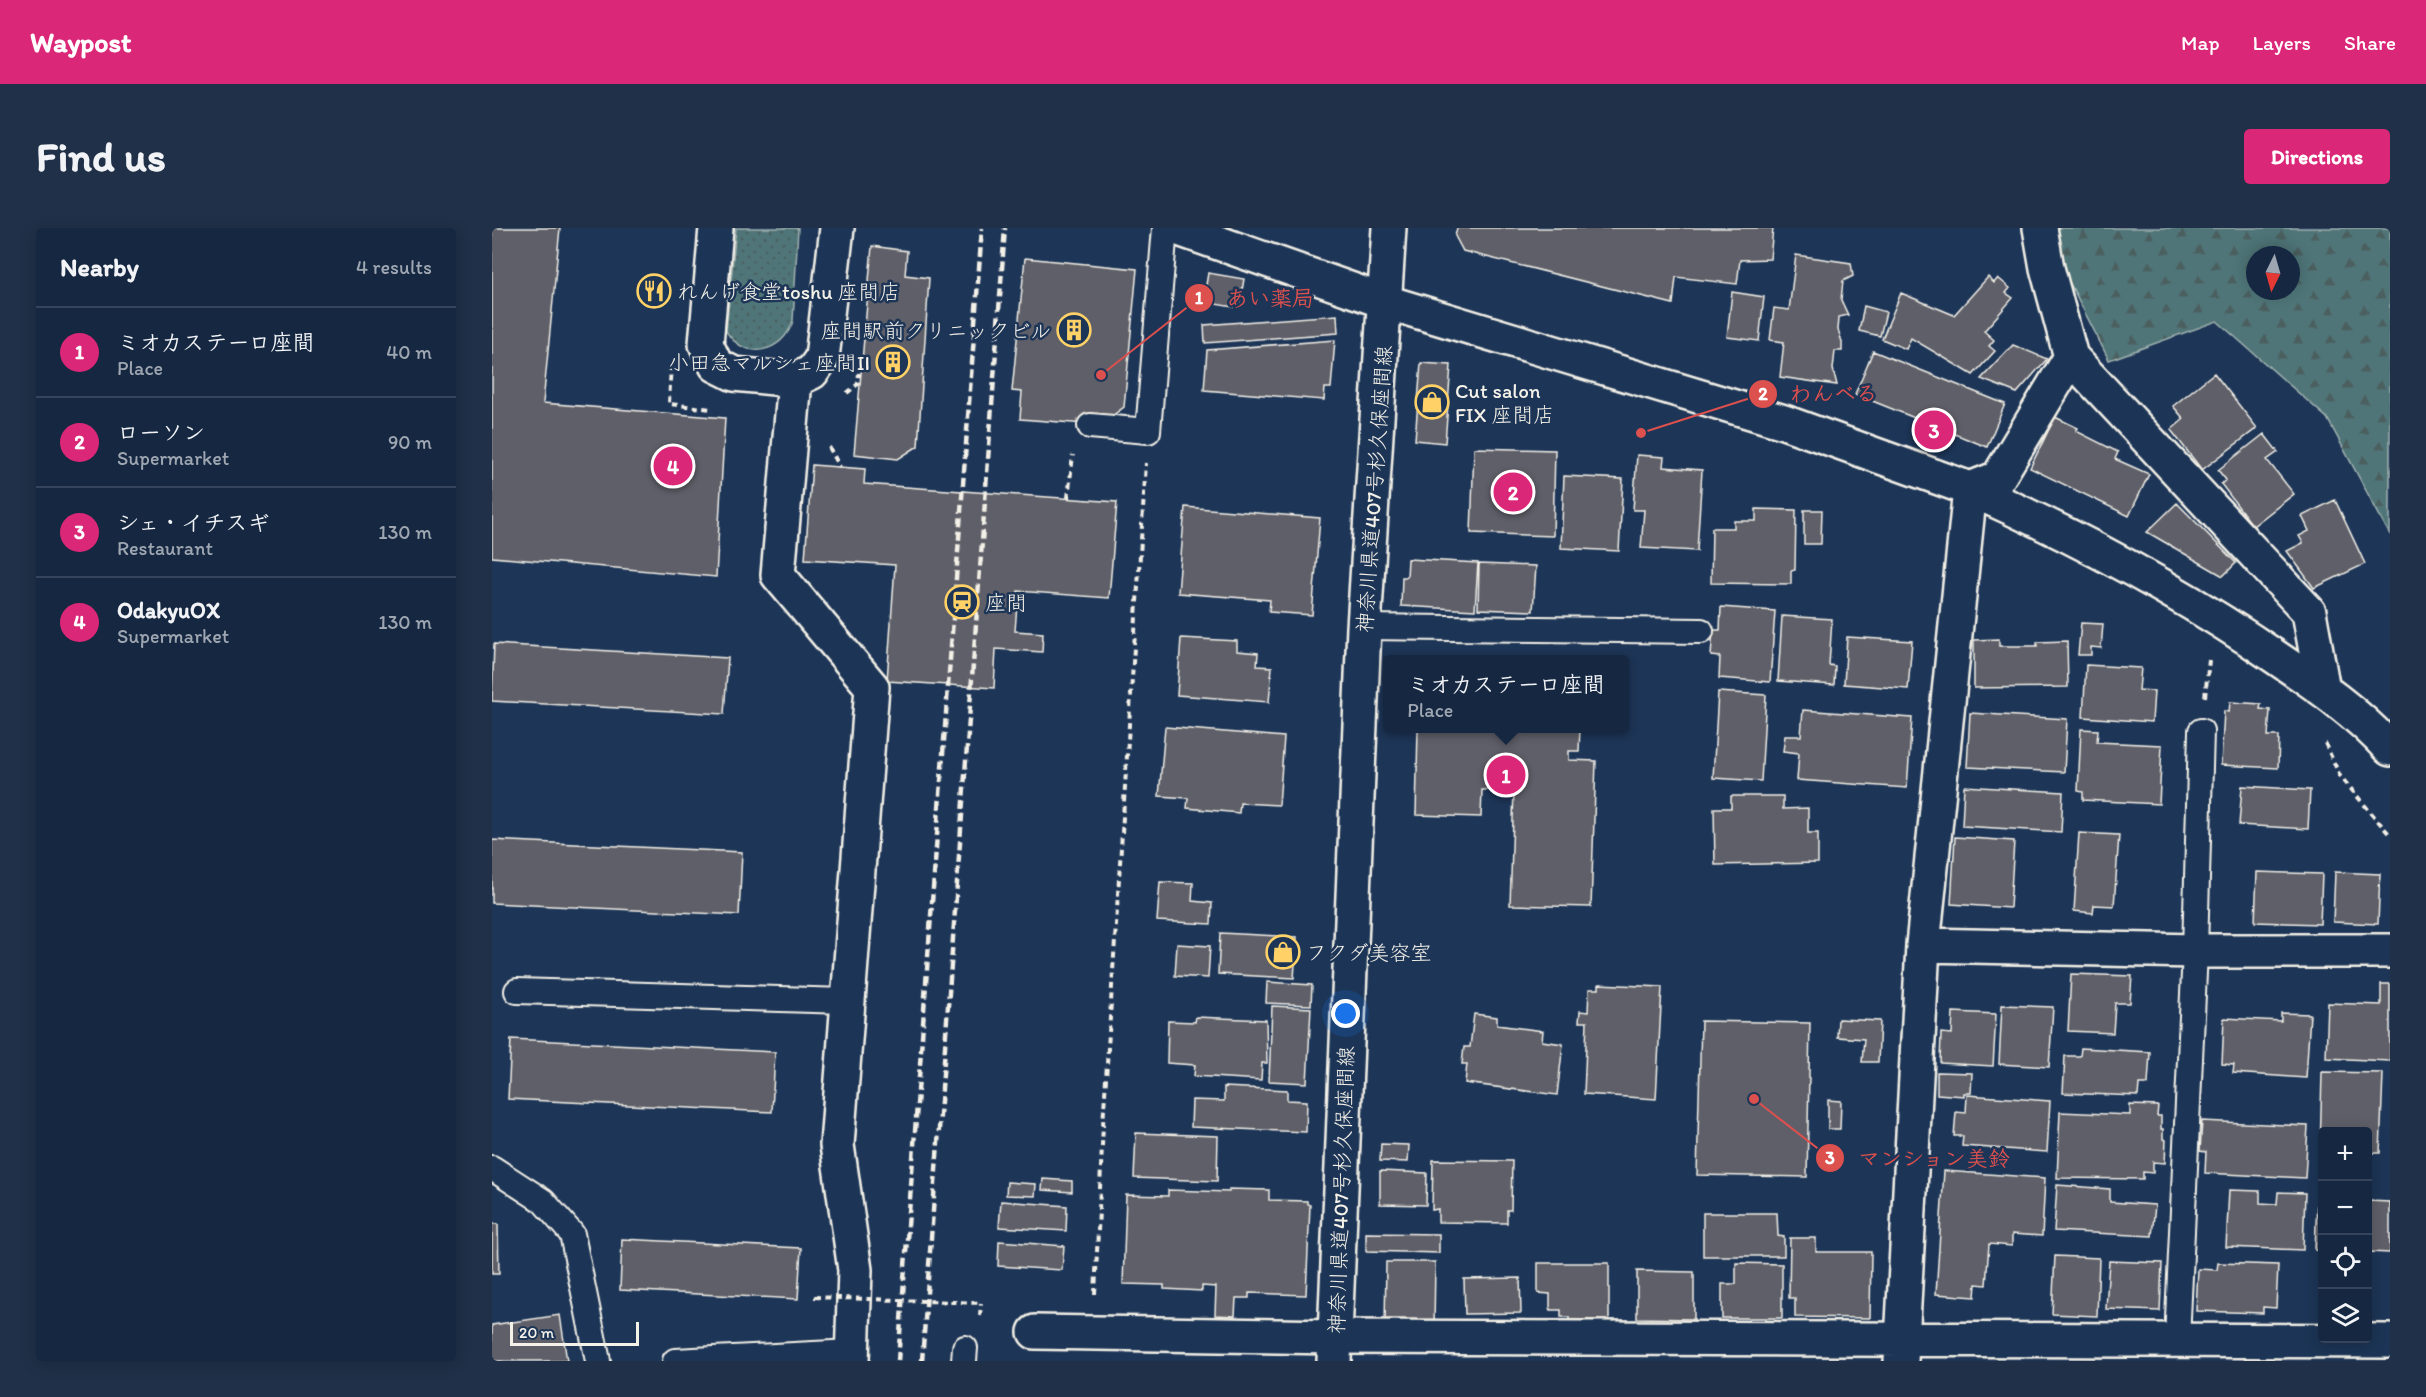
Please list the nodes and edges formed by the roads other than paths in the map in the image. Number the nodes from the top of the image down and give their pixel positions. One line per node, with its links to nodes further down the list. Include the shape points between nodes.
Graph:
1 (716, 228): 9 (street, via 706,344 716,365 734,374)
2 (837, 228): 9 (street, via 822,358 812,372)
3 (1165, 228): 10 (lane, via 1148,431)
4 (1176, 228): 7 (street)
5 (1389, 228): 7 (street, 神奈川県道407号杉久保座間線)
6 (2040, 228): 8 (street)
7 (1386, 302): 11 (street, via 1784,422); 12 (street, 神奈川県道407号杉久保座間線)
8 (2071, 357): 11 (street, via 1998,478); 14 (street, via 2309,612)
9 (795, 380): 21 (street, via 778,575 872,687)
10 (1090, 426)
11 (1970, 489): 14 (street, via 2071,535 2215,615); 17 (street)
12 (1364, 627): 13 (lane); 26 (street, 神奈川県道407号杉久保座間線)
13 (1701, 631)
14 (2323, 690): 16 (street)
15 (2201, 731): 18 (lane)
16 (2390, 749)
17 (1923, 945): 18 (street); 27 (street)
18 (2195, 951): 19 (street); 24 (lane)
19 (2390, 951)
20 (517, 991): 21 (lane)
21 (846, 1001): 28 (street, via 837,1145 855,1270)
22 (492, 1168): 29 (lane, via 543,1201 572,1234)
23 (1035, 1332): 26 (street)
24 (2177, 1340): 25 (street); 27 (street)
25 (2390, 1341)
26 (1334, 1349): 27 (street)
27 (1902, 1350)
28 (852, 1356): 30 (lane)
29 (598, 1361)
30 (675, 1361)

